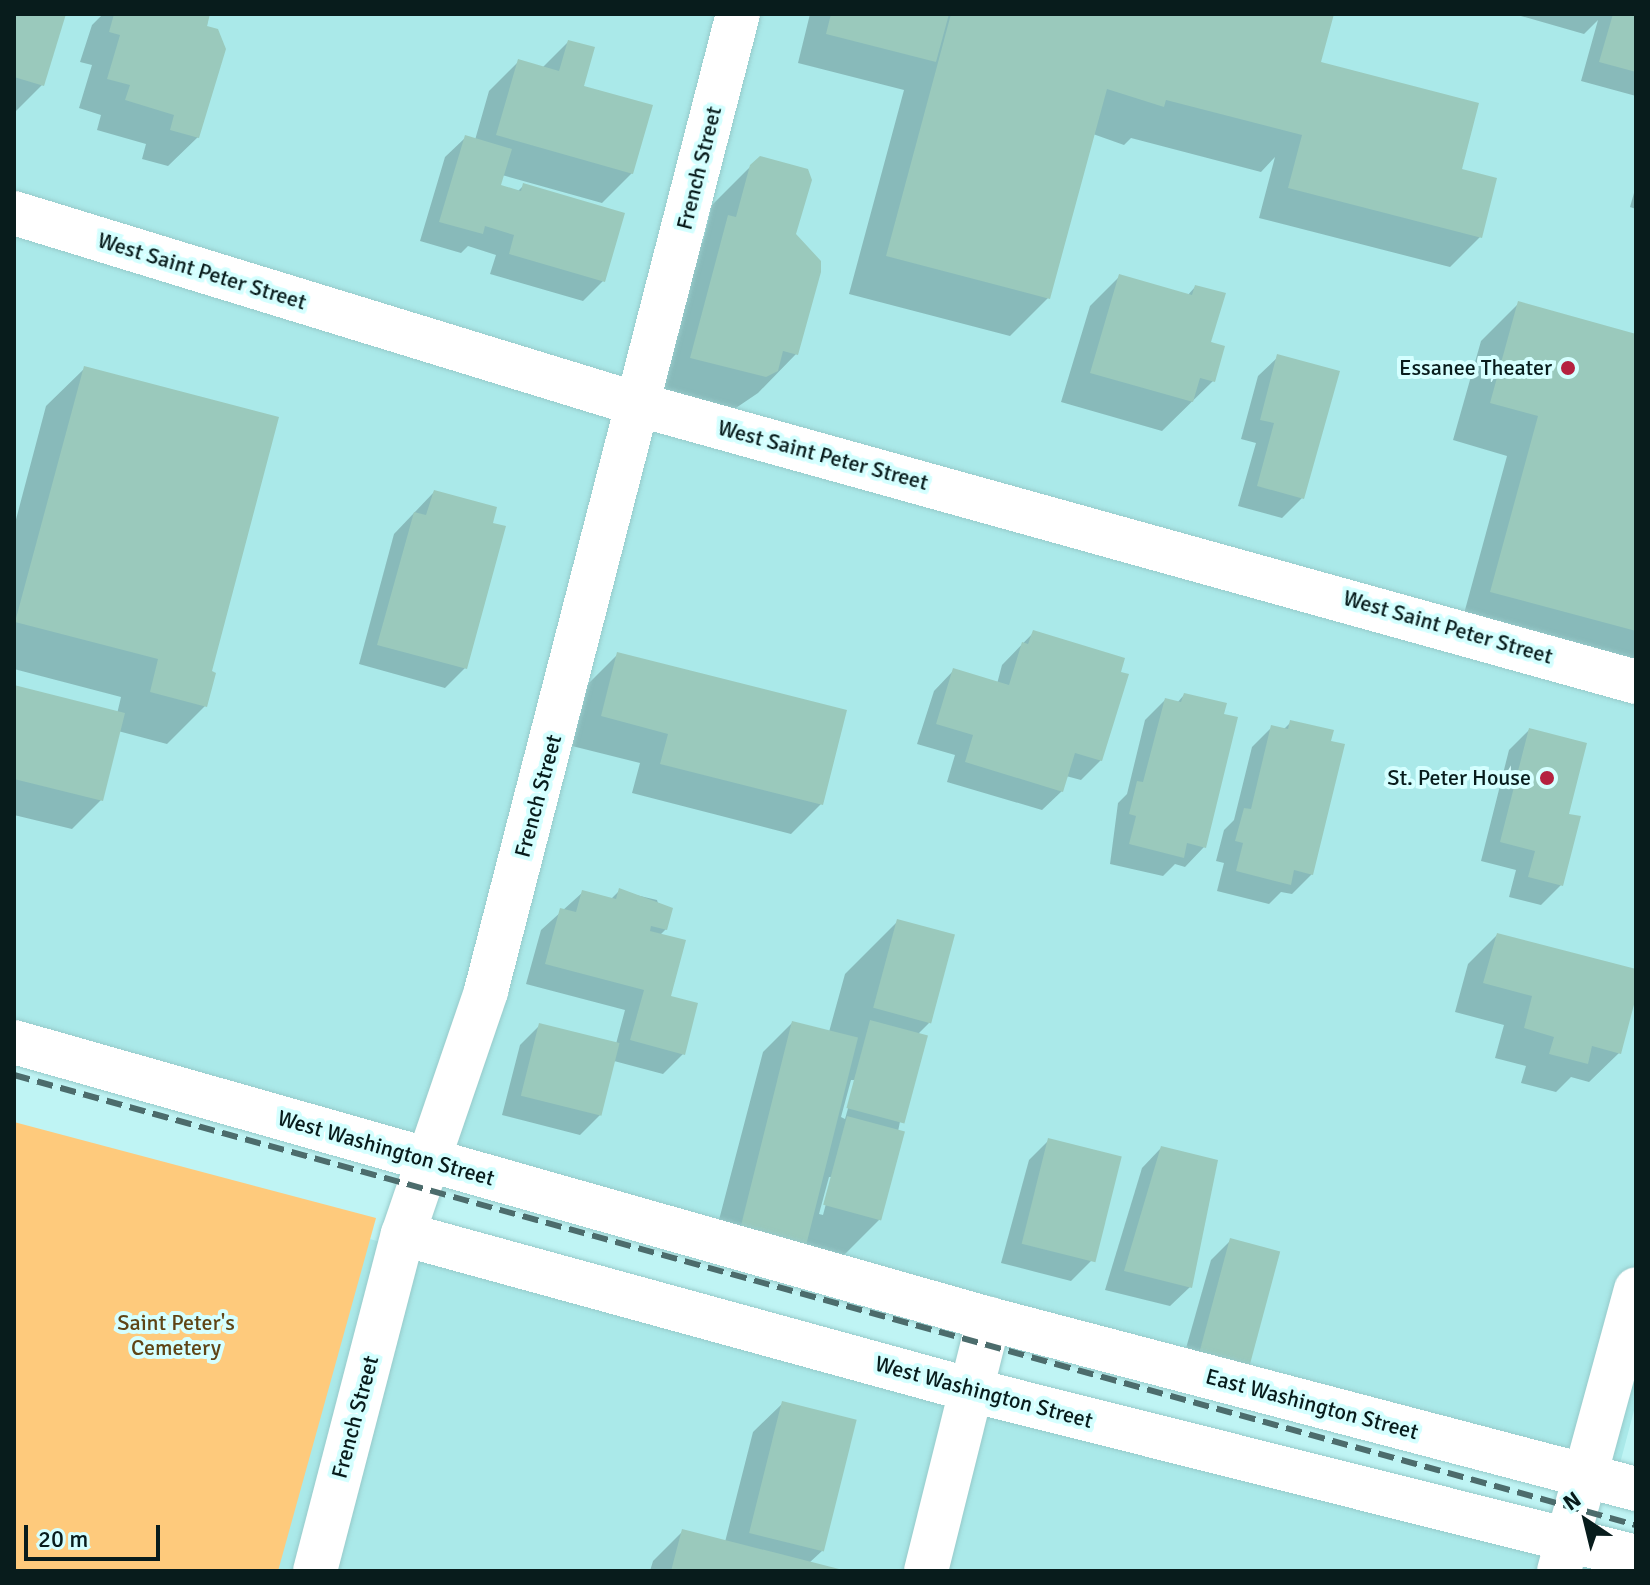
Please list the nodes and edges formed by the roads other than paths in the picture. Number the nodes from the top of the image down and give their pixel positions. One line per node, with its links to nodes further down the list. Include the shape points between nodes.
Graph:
1 (738, 14): 3 (street, French Street)
2 (14, 213): 3 (street, West Saint Peter Street)
3 (640, 405): 4 (street, West Saint Peter Street); 6 (street, French Street, via 486,991)
4 (1636, 682)
5 (14, 1042): 6 (street, West Washington Street)
6 (428, 1161): 7 (street, French Street); 9 (street, West Washington Street)
7 (403, 1234): 10 (street, West Washington Street); 15 (street, French Street)
8 (1636, 1289): 11 (street)
9 (989, 1319): 10 (street); 11 (street, East Washington Street)
10 (975, 1391): 13 (street, West Washington Street); 16 (street)
11 (1586, 1476): 12 (street, East Washington Street); 13 (street)
12 (1636, 1489)
13 (1563, 1555): 14 (street)
14 (1636, 1557)
15 (315, 1571)
16 (926, 1571)

